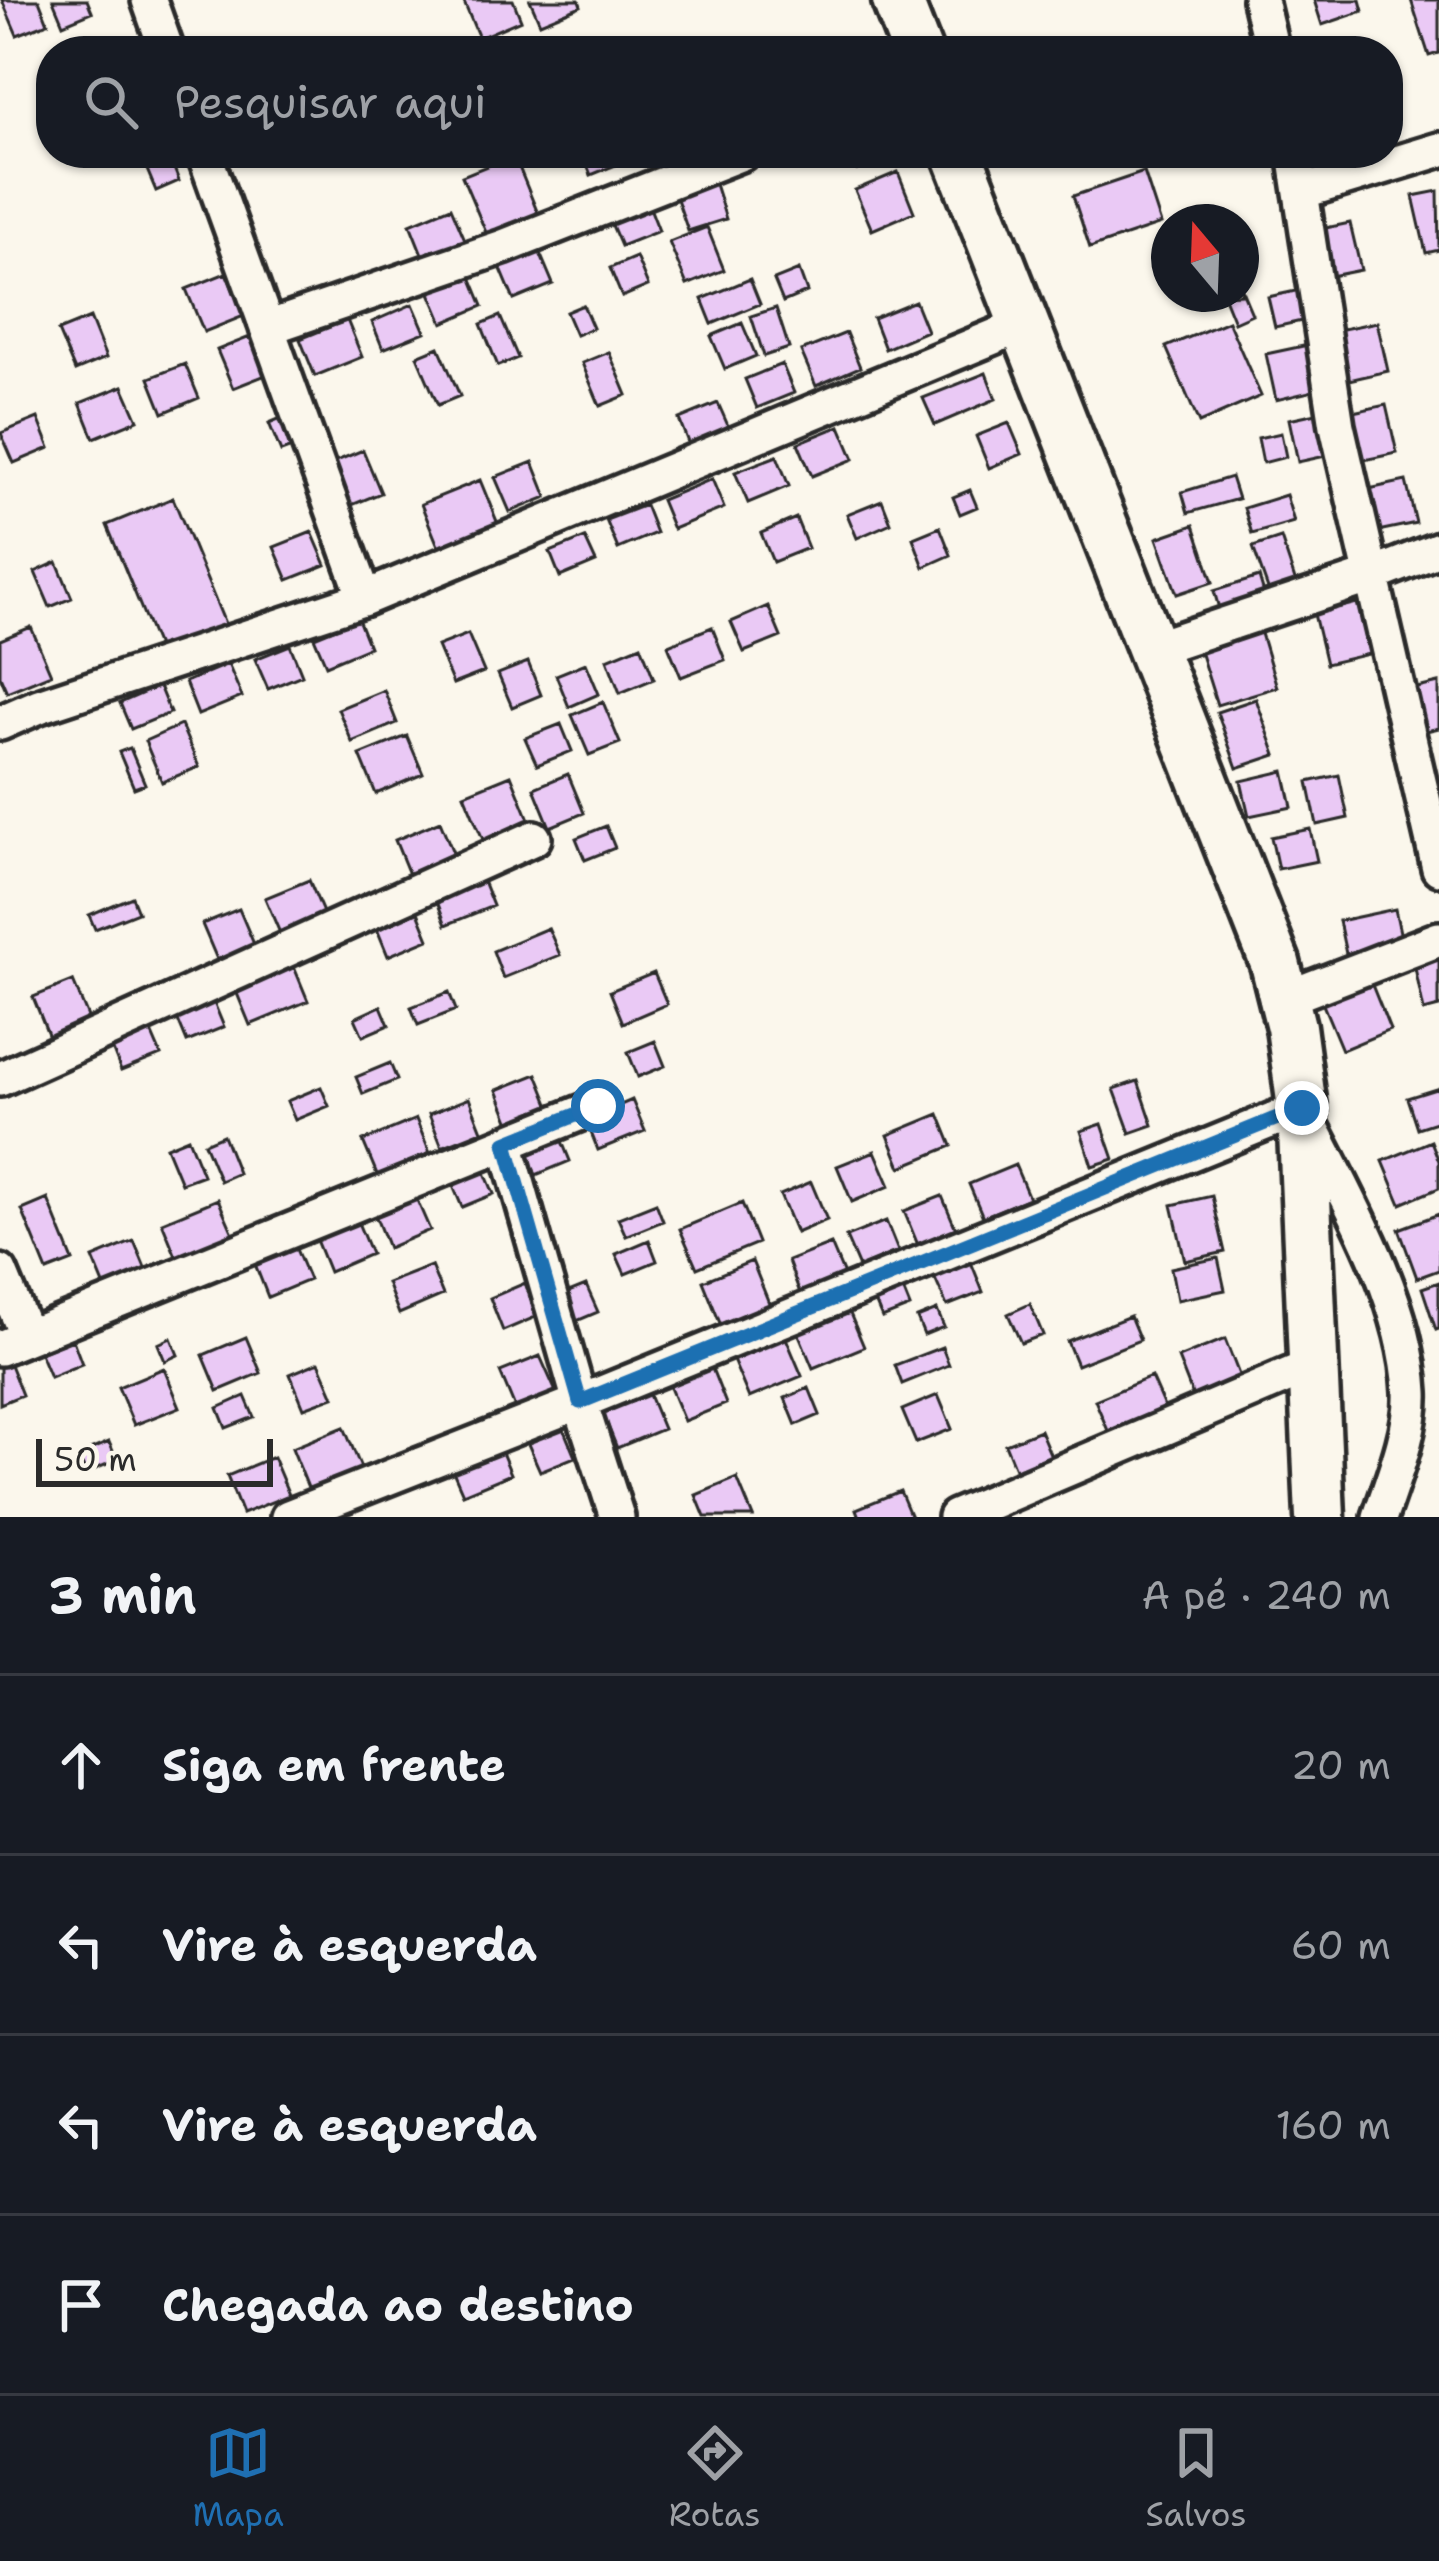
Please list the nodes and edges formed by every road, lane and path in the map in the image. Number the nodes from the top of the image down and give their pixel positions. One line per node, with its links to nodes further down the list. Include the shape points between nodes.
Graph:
1 (149, 0): 4 (street)
2 (897, 0): 5 (main road)
3 (1260, 0): 6 (street)
4 (162, 36)
5 (911, 36)
6 (1268, 36)
7 (1439, 150): 8 (street)
8 (1403, 161)
9 (209, 168): 16 (street)
10 (704, 168): 16 (street)
11 (963, 168): 15 (main road)
12 (1297, 168): 14 (street)
13 (1380, 168): 14 (street)
14 (1301, 192): 18 (street, via 1337,427)
15 (1024, 324): 19 (street); 20 (main road)
16 (268, 328): 19 (street)
17 (1439, 549): 18 (street)
18 (1371, 576): 20 (street); 23 (street)
19 (365, 598): 21 (street)
20 (1152, 649): 25 (main road)
21 (0, 723)
22 (534, 838): 26 (street)
23 (1439, 868)
24 (1439, 939): 25 (street)
25 (1284, 999): 28 (main road)
26 (0, 1079)
27 (598, 1106): 29 (street)
28 (1302, 1108): 32 (main road); 33 (street, via 1377,1256); 34 (street)
29 (506, 1143): 31 (street); 34 (street)
30 (0, 1272): 31 (street)
31 (14, 1343)
32 (1313, 1365): 37 (street); 38 (main road)
33 (1425, 1390): 39 (street)
34 (580, 1402): 35 (street); 36 (street)
35 (288, 1517)
36 (617, 1517)
37 (955, 1517)
38 (1320, 1517)
39 (1380, 1517)

